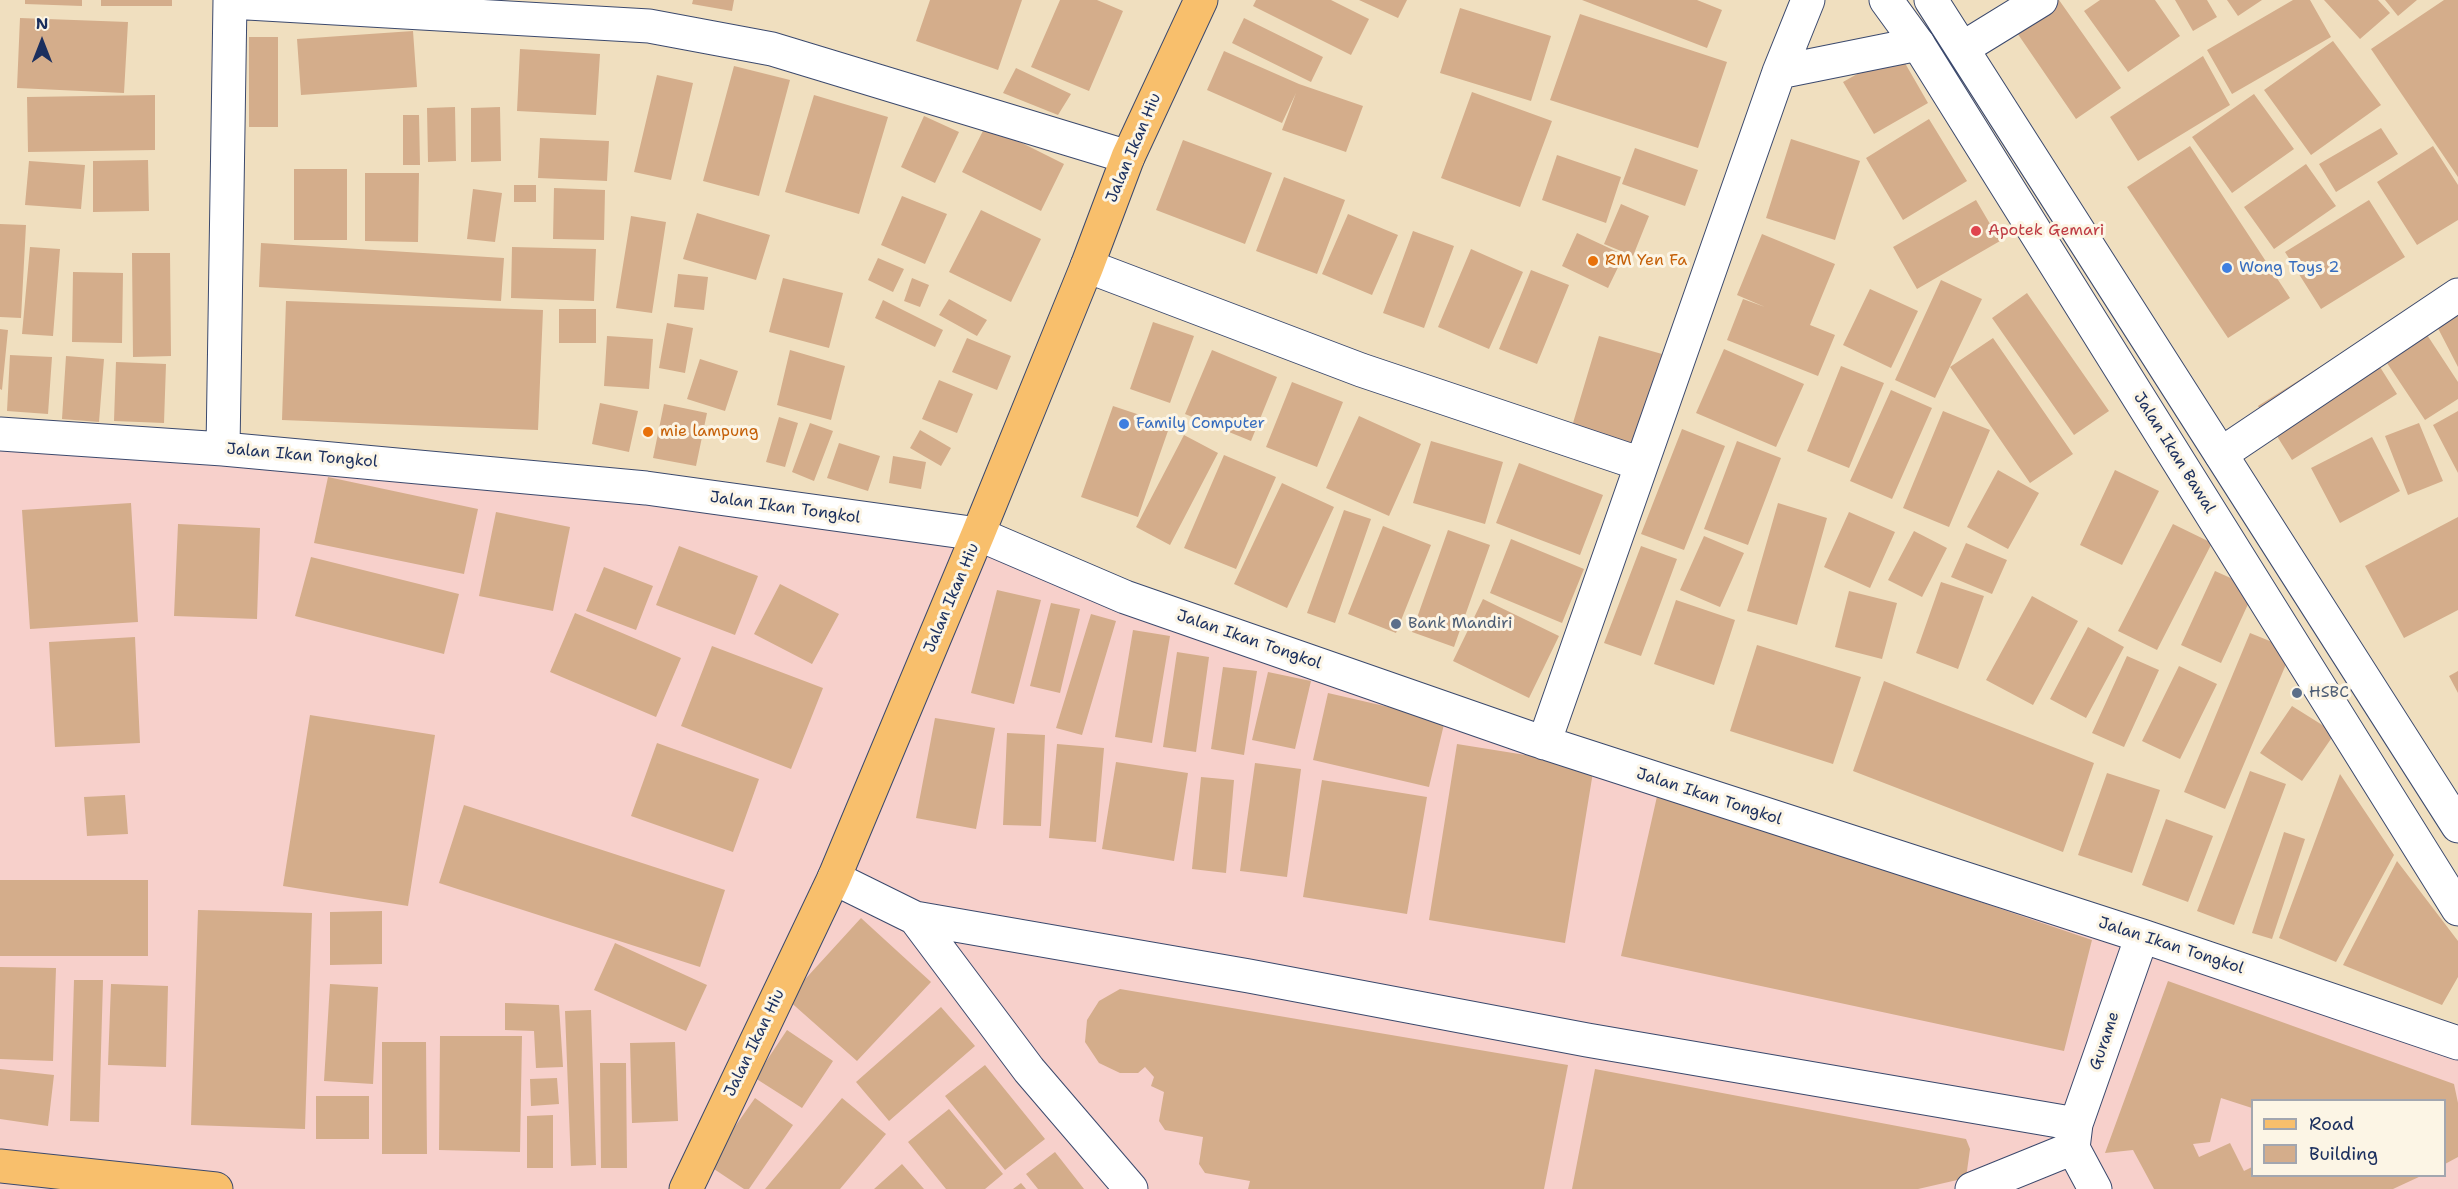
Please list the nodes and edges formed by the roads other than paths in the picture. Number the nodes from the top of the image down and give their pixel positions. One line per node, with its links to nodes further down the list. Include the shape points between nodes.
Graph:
1 (1201, 0): 10 (main road, Jalan Ikan Hiu)
2 (1808, 0): 9 (street)
3 (1886, 0): 7 (street, Jalan Ikan Bawal)
4 (1931, 0): 8 (street)
5 (2041, 0): 8 (street)
6 (230, 1): 10 (street, via 649,27 772,49); 14 (street)
7 (1918, 44): 9 (street); 21 (street, Jalan Ikan Bawal)
8 (1963, 48): 15 (street)
9 (1779, 72): 16 (street)
10 (1128, 156): 11 (main road, Jalan Ikan Hiu)
11 (1087, 266): 16 (street, via 1361,370); 17 (main road, Jalan Ikan Hiu)
12 (2458, 295): 15 (street)
13 (0, 434): 14 (street, Jalan Ikan Tongkol)
14 (223, 449): 17 (street, Jalan Ikan Tongkol, via 646,488)
15 (2221, 454): 19 (street)
16 (1641, 464): 18 (street)
17 (978, 534): 18 (street, Jalan Ikan Tongkol, via 1125,597); 20 (main road, Jalan Ikan Hiu)
18 (1544, 743): 23 (street, Jalan Ikan Tongkol)
19 (2458, 826)
20 (834, 878): 22 (street); 28 (main road, Jalan Ikan Hiu)
21 (2458, 909)
22 (915, 918): 25 (street, via 1249,976); 29 (street, via 1029,1070)
23 (2142, 936): 24 (street, Jalan Ikan Tongkol); 25 (street, Gurame)
24 (2458, 1043)
25 (2075, 1136): 30 (street); 31 (street)
26 (0, 1166): 27 (main road)
27 (216, 1189)
28 (686, 1189)
29 (1131, 1189)
30 (1972, 1189)
31 (2095, 1189)

